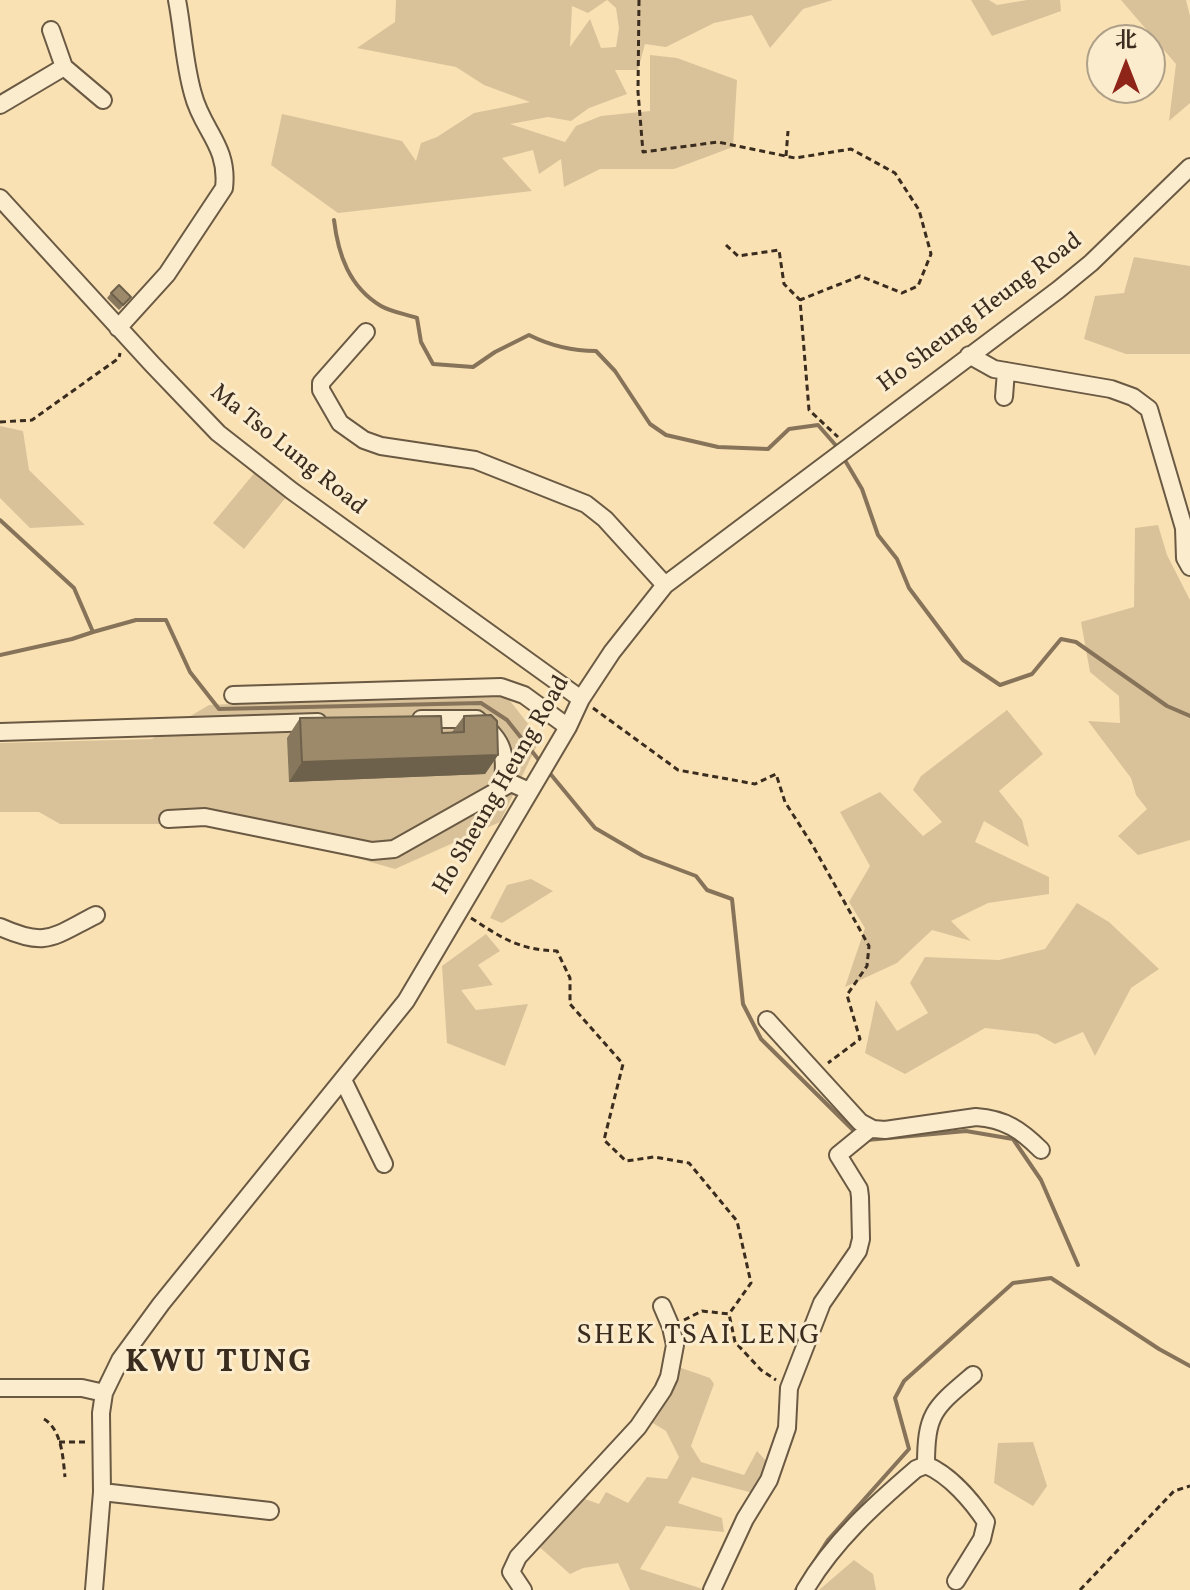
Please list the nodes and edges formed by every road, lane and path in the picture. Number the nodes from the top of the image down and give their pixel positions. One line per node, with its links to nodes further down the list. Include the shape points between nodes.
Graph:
1 (177, 0): 13 (street, via 193,95 224,159 224,188 167,274)
2 (639, 0): 8 (path, via 643,152 718,142)
3 (51, 30): 4 (street)
4 (64, 67): 5 (street); 6 (street)
5 (103, 100)
6 (0, 105)
7 (788, 131): 8 (path)
8 (786, 156): 12 (path, via 851,149 895,173 919,210 931,254 918,286 902,293 860,276)
9 (1190, 167): 15 (street, Ho Sheung Heung Road, via 1091,263)
10 (0, 198): 13 (street, Ma Tso Lung Road)
11 (726, 245): 12 (path, via 738,256 779,250 784,284)
12 (800, 300): 19 (path, via 809,410)
13 (121, 331): 18 (path, via 119,358 32,420); 23 (street, Ma Tso Lung Road, via 218,433)
14 (366, 332): 21 (street, via 321,383 340,423 352,434 381,446 475,460 575,499 605,519)
15 (969, 355): 16 (street); 19 (street, Ho Sheung Heung Road)
16 (1006, 371): 17 (street); 20 (street, via 1111,389 1149,409)
17 (1004, 397)
18 (0, 422)
19 (848, 446): 21 (street, Ho Sheung Heung Road)
20 (1190, 567)
21 (665, 585): 23 (street, Ho Sheung Heung Road)
22 (233, 695): 26 (street, via 501,687 524,695)
23 (581, 699): 26 (street, Ho Sheung Heung Road); 35 (path, via 678,770 755,784 776,774 785,802 869,946 867,966 847,995 860,1039)
24 (408, 720): 28 (street, via 477,719 505,755)
25 (334, 721): 27 (street)
26 (568, 727): 29 (street, Ho Sheung Heung Road)
27 (0, 732)
28 (503, 787): 29 (street, via 511,783); 30 (street, via 394,849 372,851 205,817)
29 (529, 791): 31 (street, Ho Sheung Heung Road)
30 (168, 819)
31 (458, 910): 36 (street, Ho Sheung Heung Road, via 406,1001); 41 (path, via 509,943 557,951 570,978 570,1004 623,1064 604,1140 626,1161 654,1157 689,1163 737,1221 751,1283)
32 (96, 915): 33 (street, via 36,940)
33 (0, 927)
34 (767, 1020): 35 (street)
35 (815, 1073): 37 (street)
36 (343, 1080): 39 (street); 46 (street, Ho Sheung Heung Road, via 161,1304 120,1360)
37 (871, 1128): 38 (street, via 991,1118 1020,1130); 45 (street, via 838,1155 859,1189 858,1251 822,1303)
38 (1041, 1150)
39 (384, 1164)
40 (662, 1306): 42 (street)
41 (729, 1314): 42 (path, via 702,1311); 45 (path, via 735,1342 761,1370)
42 (671, 1327): 57 (street, via 675,1345 663,1390 638,1427 513,1564 511,1572)
43 (973, 1375): 50 (street, via 933,1414 926,1434)
44 (0, 1388): 46 (street)
45 (789, 1388): 58 (street, via 787,1428 769,1480)
46 (104, 1393): 53 (street, Ho Sheung Heung Road)
47 (44, 1419): 48 (path)
48 (59, 1442): 49 (path); 51 (path)
49 (86, 1442)
50 (926, 1465): 55 (street, via 947,1478 986,1522 982,1539); 59 (street, via 850,1531)
51 (65, 1477)
52 (1190, 1486): 60 (path, via 1174,1491)
53 (102, 1492): 54 (street); 56 (street, Ho Sheung Heung Road)
54 (270, 1511)
55 (956, 1581)
56 (94, 1590)
57 (523, 1590)
58 (712, 1590)
59 (805, 1590)
60 (1080, 1590)

